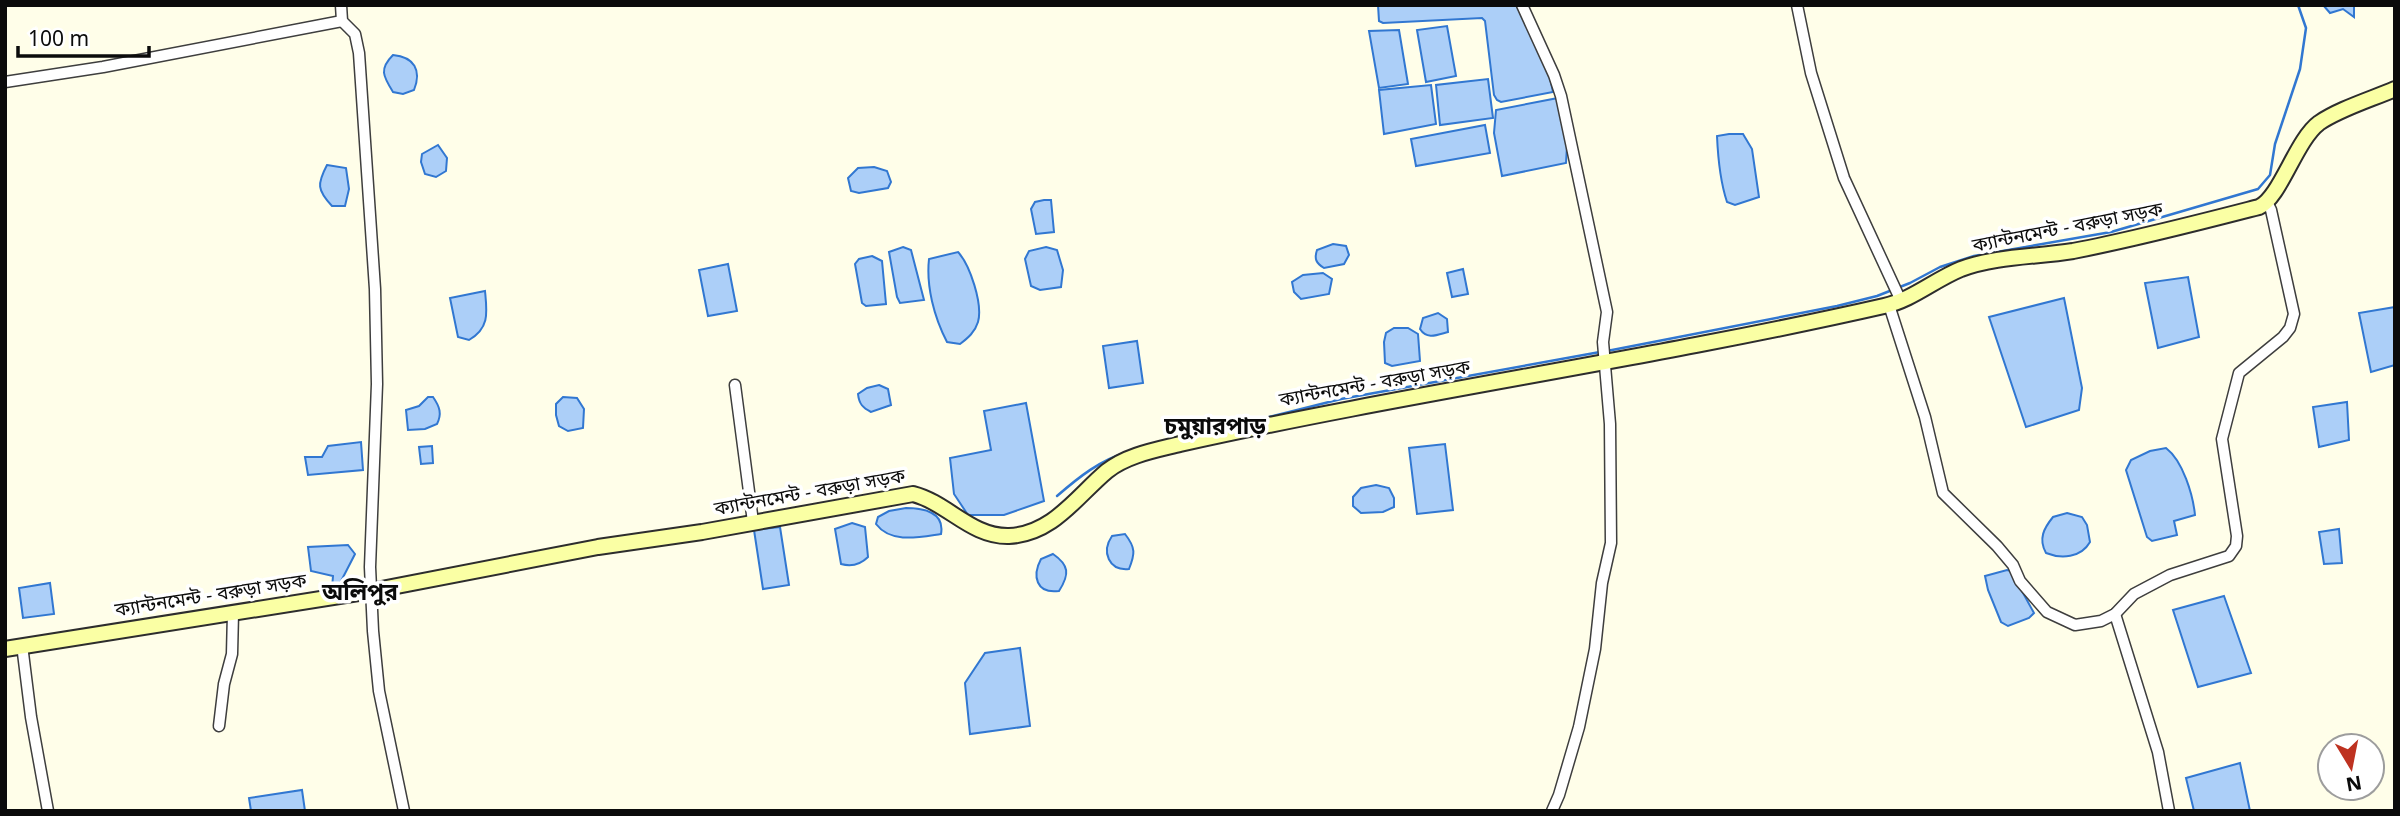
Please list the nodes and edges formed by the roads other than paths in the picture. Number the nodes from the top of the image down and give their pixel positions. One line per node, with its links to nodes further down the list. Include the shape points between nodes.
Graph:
1 (341, 5): 4 (street)
2 (1522, 5): 9 (street, via 1561,96 1607,312)
3 (1797, 5): 8 (street, via 1811,74 1844,178 1892,282)
4 (342, 21): 5 (street); 12 (street, via 355,34 359,53 375,289)
5 (5, 82)
6 (2395, 89): 7 (main road, via 2318,124)
7 (2267, 202): 8 (main road, ক্যান্টনমেন্ট - বরুড়া সড়ক, via 2129,240 1961,269); 14 (street, via 2294,314 2283,337 2239,373 2222,439 2236,546 2229,556 2170,575 2134,594)
8 (1895, 303): 9 (main road, ক্যান্টনমেন্ট - বরুড়া সড়ক); 14 (street, via 1942,493 1997,545 2020,582 2047,612 2075,625)
9 (1604, 361): 11 (main road, ক্যান্টনমেন্ট - বরুড়া সড়ক, via 1282,422 1127,458 1045,526 1010,536 981,532 926,497 913,494); 20 (street, via 1610,424 1611,543 1579,727)
10 (735, 385): 11 (street)
11 (753, 522): 12 (main road, ক্যান্টনমেন্ট - বরুড়া সড়ক)
12 (371, 591): 13 (main road, ক্যান্টনমেন্ট - বরুড়া সড়ক); 19 (street, via 379,691)
13 (233, 613): 15 (main road, ক্যান্টনমেন্ট - বরুড়া সড়ক); 17 (street, via 232,654)
14 (2115, 614): 21 (street, via 2158,752)
15 (22, 645): 16 (main road, ক্যান্টনমেন্ট - বরুড়া সড়ক); 18 (street)
16 (5, 649)
17 (219, 726)
18 (48, 811)
19 (404, 811)
20 (1552, 811)
21 (2169, 811)

